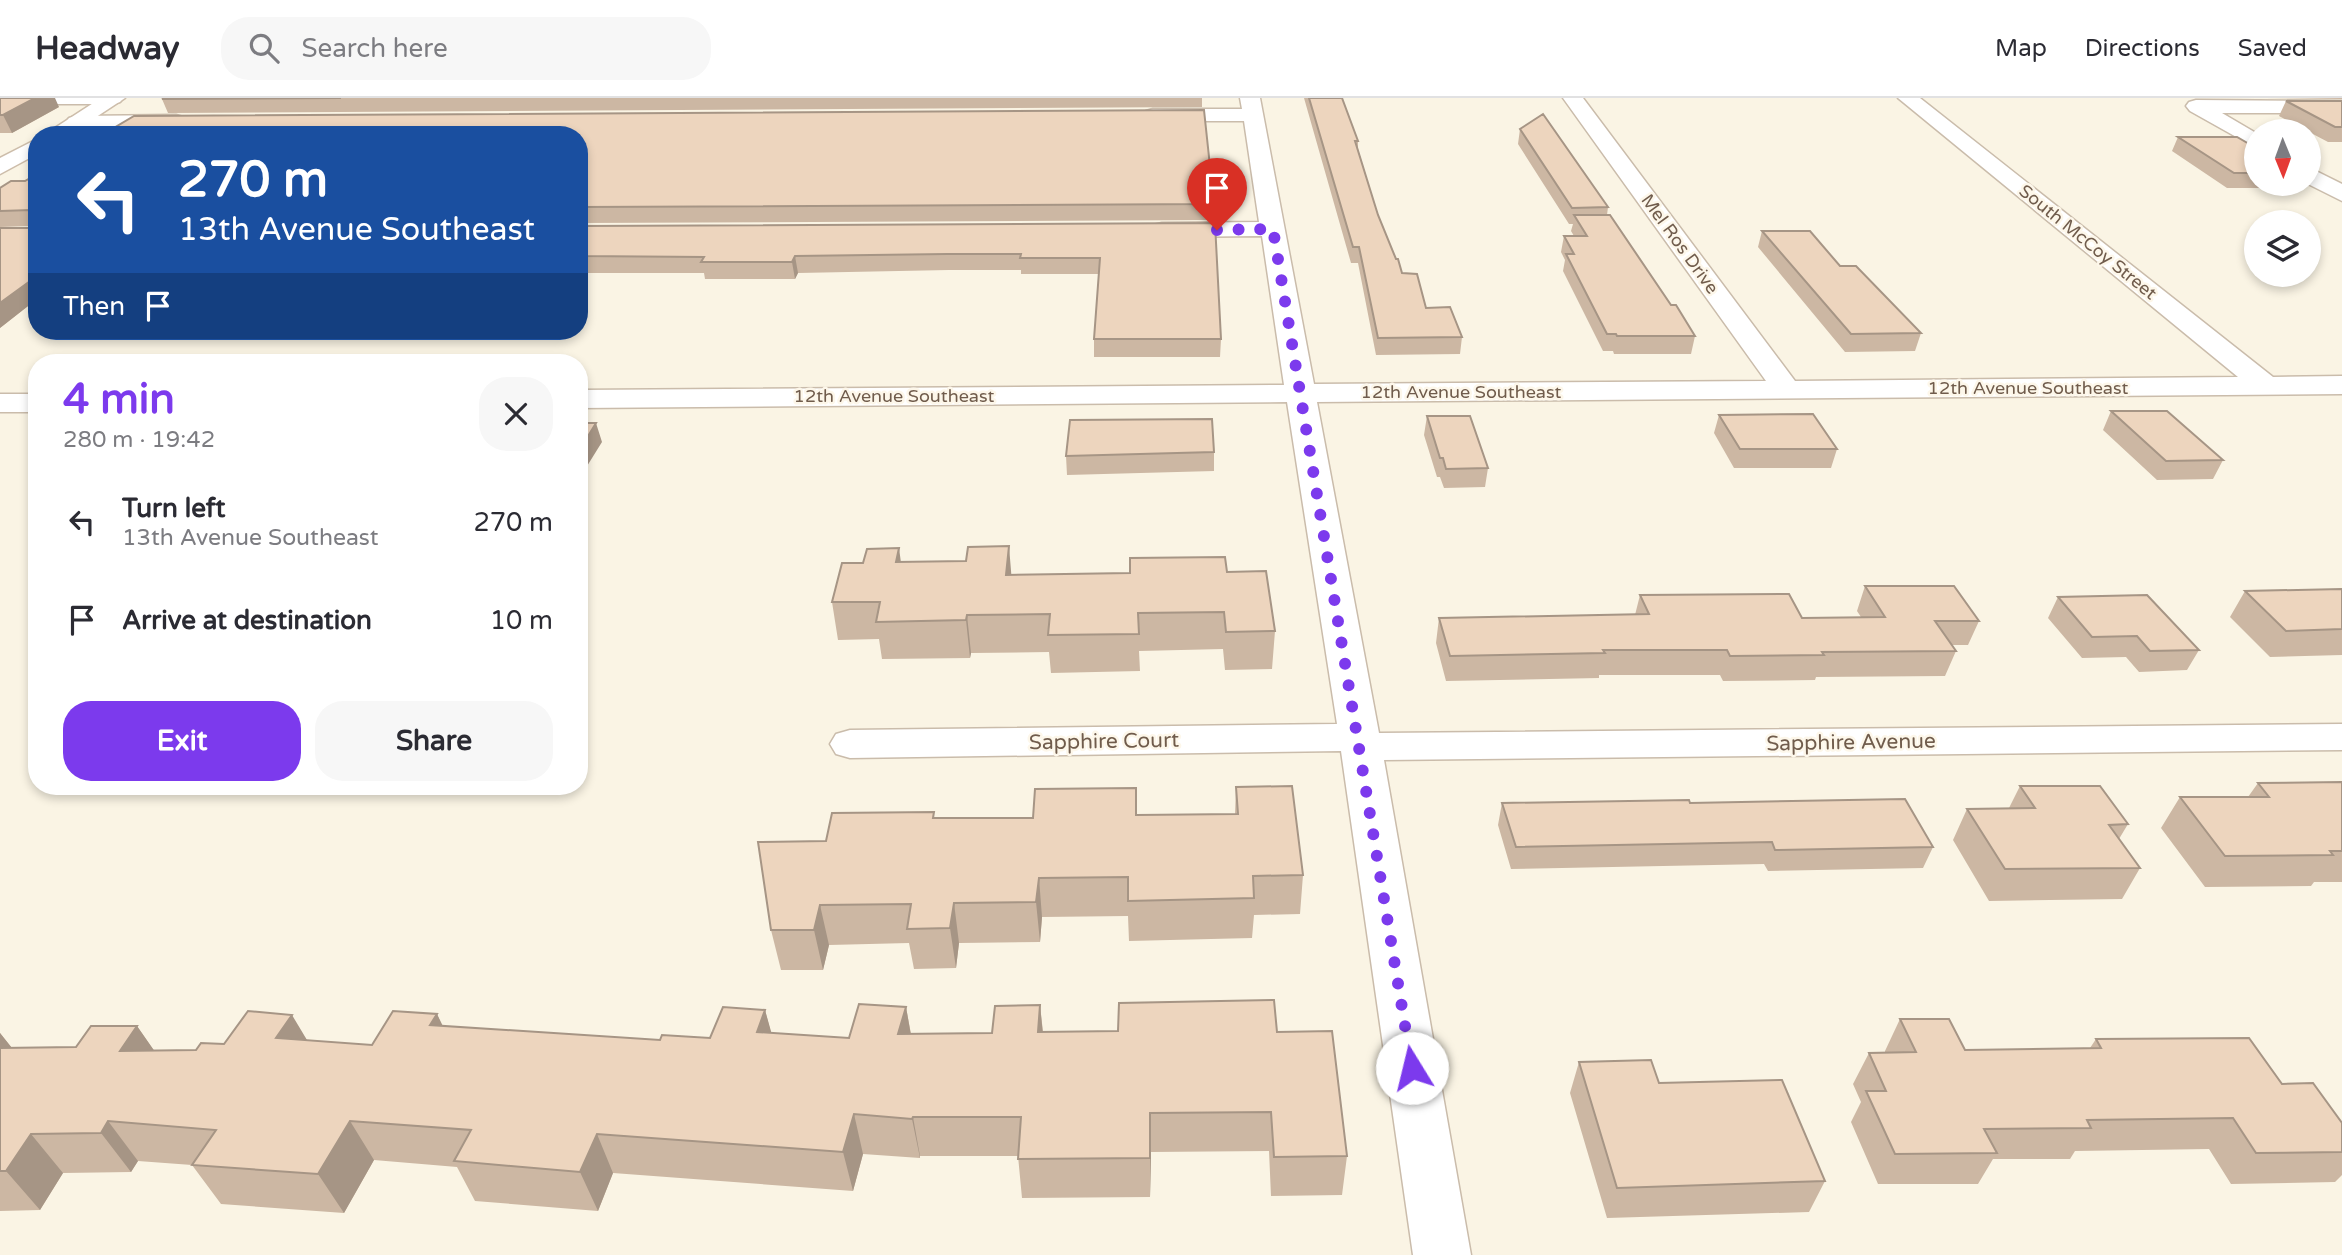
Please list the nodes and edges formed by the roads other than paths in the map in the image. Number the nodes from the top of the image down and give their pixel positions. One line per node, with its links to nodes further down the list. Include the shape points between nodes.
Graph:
1 (0, 98): 2 (street)
2 (115, 98): 9 (street)
3 (1573, 98): 21 (street, Mel Ros Drive)
4 (1908, 98): 20 (street, South McCoy Street)
5 (2190, 103): 7 (street); 12 (street)
6 (1251, 106): 8 (street); 17 (street)
7 (2342, 107)
8 (1128, 116)
9 (76, 121): 10 (street); 11 (street)
10 (200, 121)
11 (68, 126)
12 (2244, 135)
13 (28, 150): 14 (street)
14 (0, 167)
15 (2321, 182): 16 (street)
16 (2342, 194)
17 (1273, 229): 18 (street); 22 (street)
18 (1134, 230)
19 (2342, 385): 20 (street, 12th Avenue Southeast)
20 (2267, 386): 21 (street, 12th Avenue Southeast)
21 (1787, 390): 22 (street, 12th Avenue Southeast)
22 (1301, 393): 23 (street, 12th Avenue Southeast); 27 (street)
23 (588, 399)
24 (0, 403): 25 (street)
25 (28, 403)
26 (2342, 737): 27 (street, Sapphire Avenue)
27 (1360, 742): 28 (street, Sapphire Court); 29 (street)
28 (850, 744)
29 (1442, 1255)

